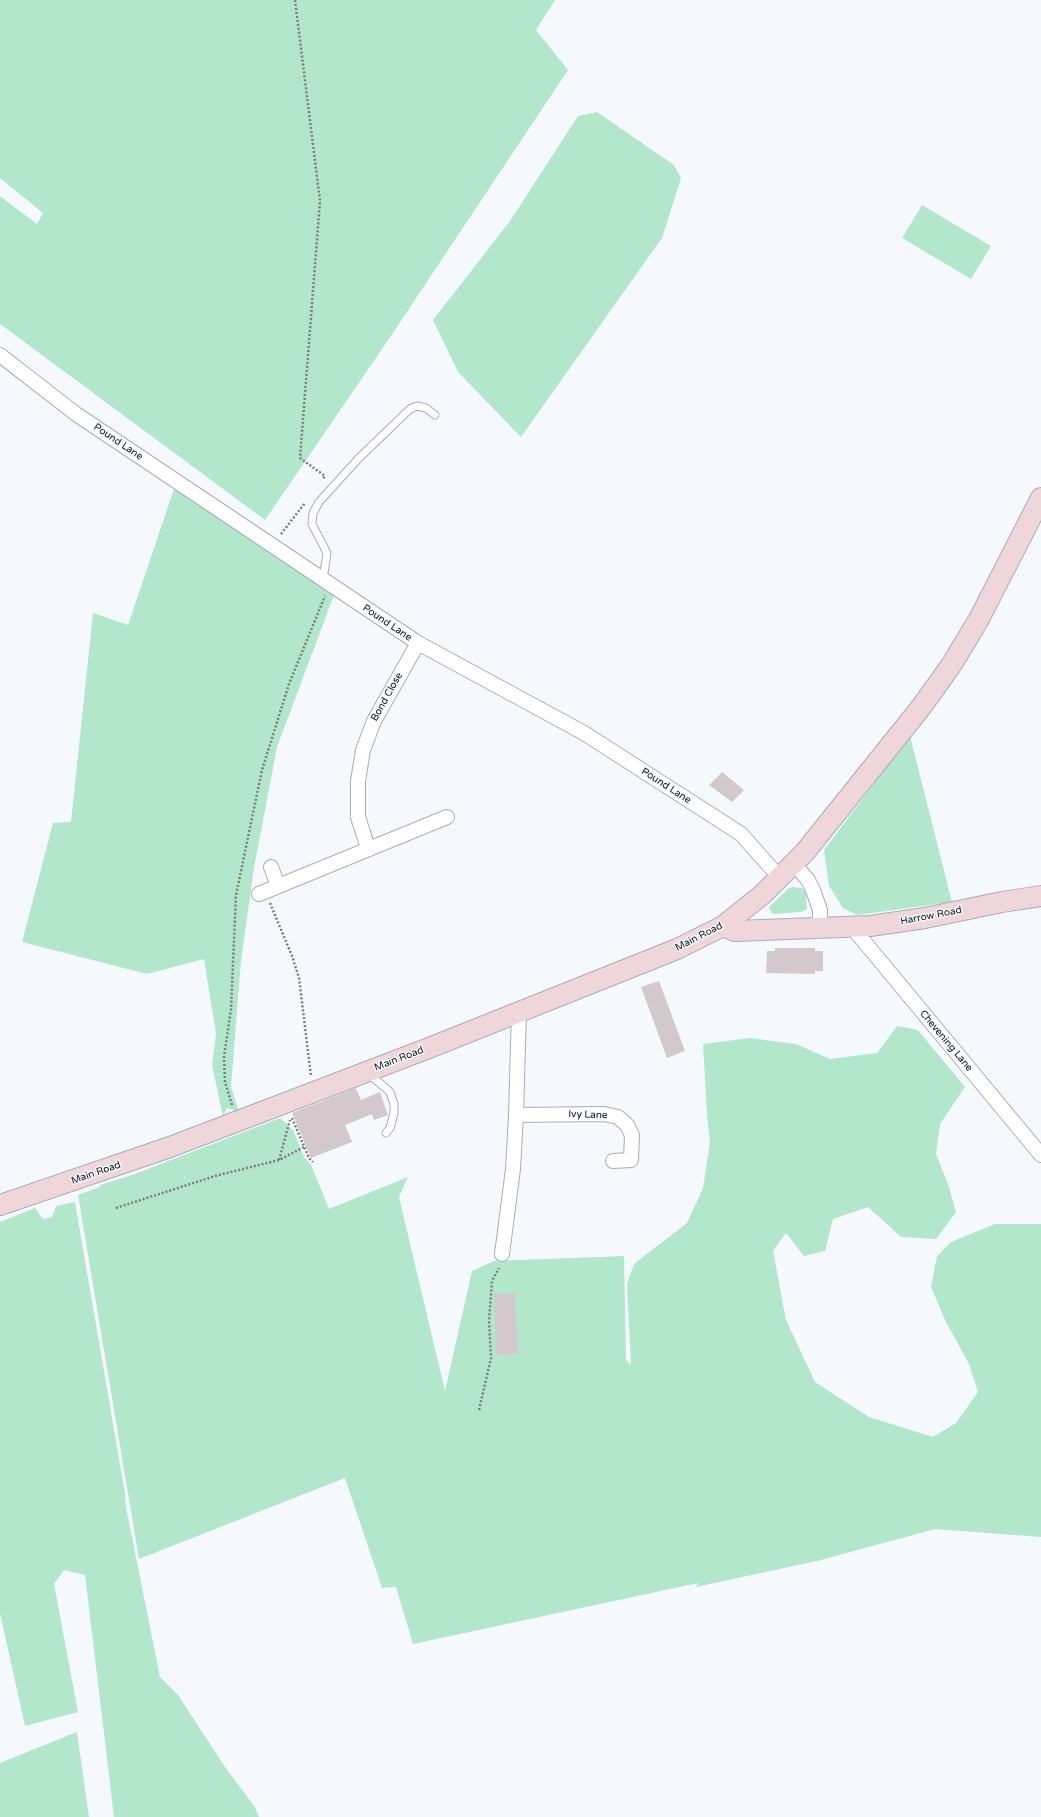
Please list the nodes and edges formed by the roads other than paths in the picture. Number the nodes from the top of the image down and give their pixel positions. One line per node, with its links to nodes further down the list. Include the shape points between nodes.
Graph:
1 (0, 355): 4 (street, Pound Lane, via 76,414)
2 (435, 415): 4 (lane, via 426,408 417,406 410,409 359,458 319,502 313,513 312,524 327,553)
3 (1041, 498): 8 (street, Main Road, via 992,596 945,675 890,748)
4 (327, 582): 5 (street, Pound Lane)
5 (418, 643): 7 (street, Bond Close, via 374,721 363,750 358,781 358,817); 10 (street, Pound Lane, via 584,733 741,834)
6 (440, 823): 7 (street)
7 (368, 848): 9 (street, via 267,890)
8 (794, 864): 10 (street, Main Road); 13 (street, via 813,890 820,910)
9 (271, 867)
10 (780, 878): 12 (street, Main Road, via 744,911)
11 (1041, 896): 14 (street, Harrow Road, via 908,921)
12 (723, 926): 13 (street, Harrow Road, via 735,931); 15 (street, Main Road, via 677,949)
13 (820, 928): 14 (street, Harrow Road)
14 (852, 928): 19 (street, Chevening Lane)
15 (519, 1012): 16 (street, Main Road); 17 (street)
16 (366, 1072): 18 (lane, via 390,1092 394,1104 390,1128); 21 (street, Main Road, via 170,1148)
17 (516, 1115): 20 (street, Ivy Lane, via 604,1114 618,1117 627,1125 632,1135 631,1160); 22 (street, via 513,1169)
18 (386, 1133)
19 (1041, 1155)
20 (613, 1160)
21 (0, 1205)
22 (502, 1254)

